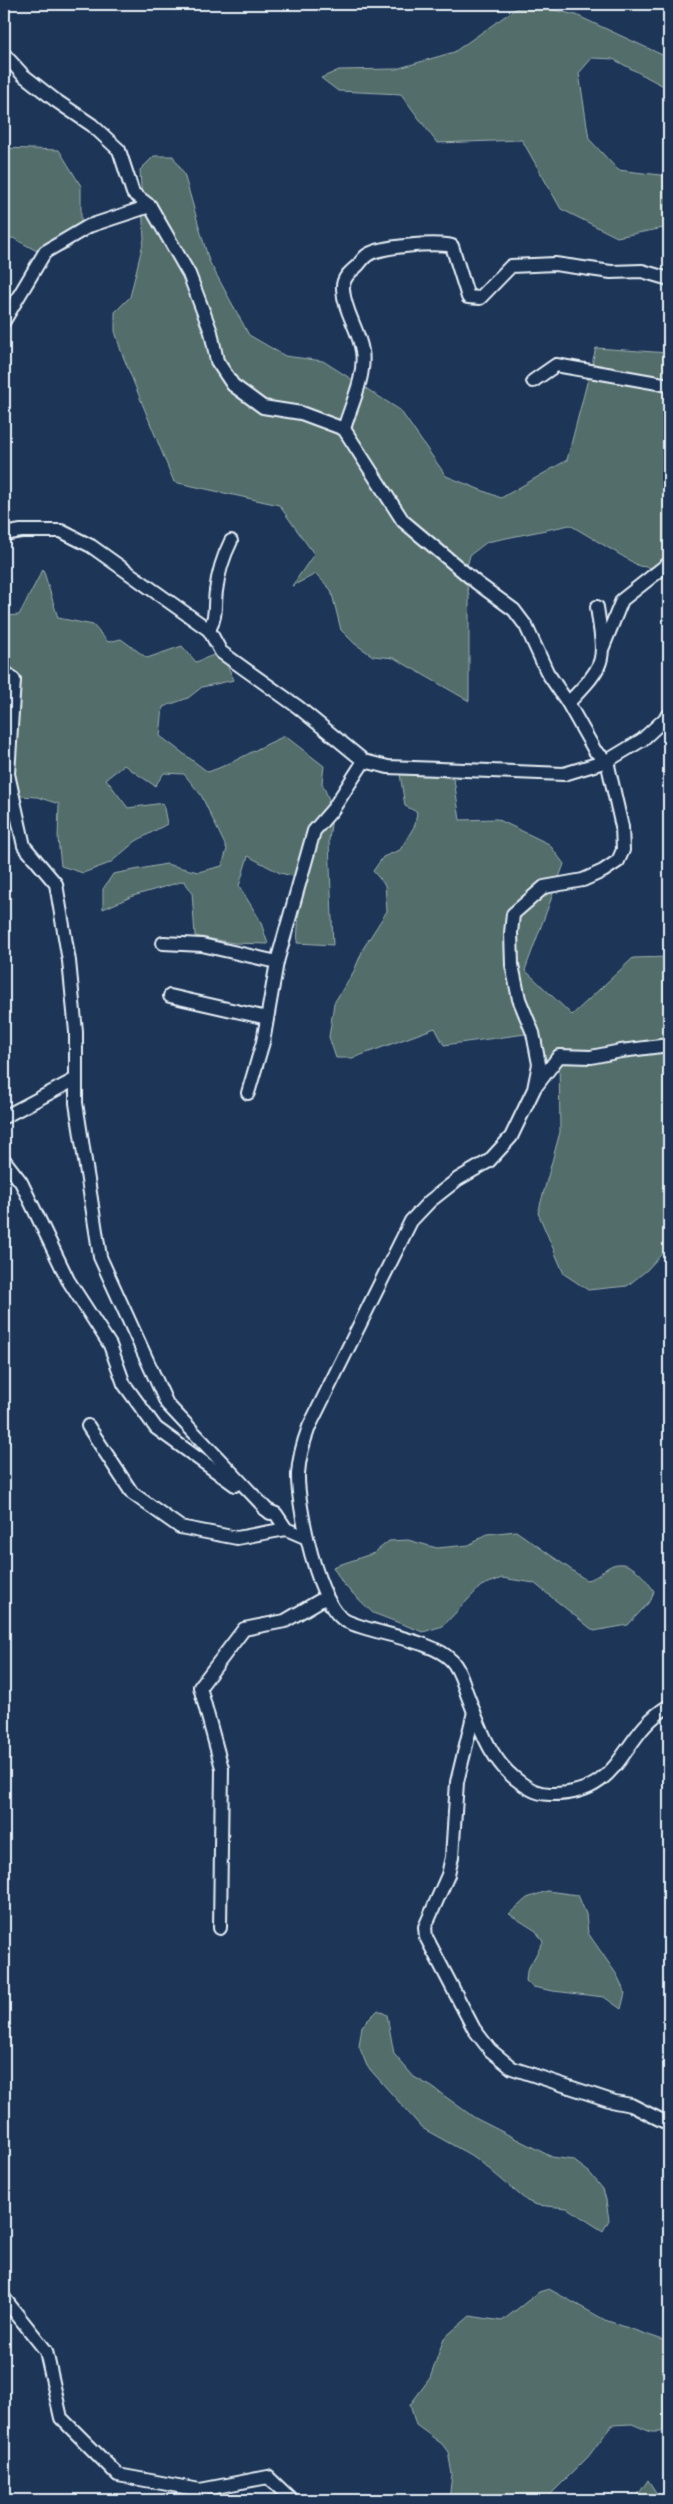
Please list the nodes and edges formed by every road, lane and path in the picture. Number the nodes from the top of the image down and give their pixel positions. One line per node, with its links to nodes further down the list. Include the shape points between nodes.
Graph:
1 (4, 54): 2 (street, via 23,75 92,125 119,150 133,193)
2 (150, 206): 4 (street, via 89,226 44,252); 7 (street, via 189,274 211,332 217,361 233,385 263,407 301,413)
3 (669, 279): 7 (street, via 642,271 611,272 555,264 511,266 480,298 468,297 452,246 440,243 395,247 366,255 348,274 342,286 362,351 358,383)
4 (4, 321)
5 (533, 381): 6 (street, via 556,365)
6 (669, 385)
7 (344, 429): 15 (street, via 403,522 514,610 526,626 547,672)
8 (4, 534): 12 (street, via 61,531 91,546)
9 (231, 541): 12 (street, via 223,557 216,607)
10 (669, 563): 13 (street, via 622,600)
11 (597, 607): 13 (street)
12 (209, 630): 17 (street, via 221,652 298,707)
13 (603, 647): 15 (street, via 601,665 593,678)
14 (4, 670): 24 (street, via 14,680 8,774 24,846 56,884 69,961 76,1032)
15 (568, 703): 18 (street, via 595,751)
16 (669, 715): 18 (street, via 642,740)
17 (364, 761): 18 (street, via 394,767 564,774); 20 (street, via 334,809 314,831)
18 (607, 761): 25 (street, via 622,827 623,850 618,860 583,880 544,887 513,914 512,965 539,1064)
19 (163, 943): 20 (street, via 202,945)
20 (277, 962): 22 (street)
21 (170, 996): 22 (street)
22 (267, 1018): 26 (street)
23 (669, 1045): 25 (street, via 591,1057 558,1056)
24 (76, 1079): 27 (street); 30 (street, via 76,1103 104,1266 167,1404)
25 (534, 1089): 32 (street, via 511,1137 489,1161 430,1201 411,1221 389,1263 302,1447 298,1490)
26 (248, 1093)
27 (4, 1117)
28 (4, 1160): 30 (street, via 21,1182 68,1280 110,1345 124,1384 156,1428)
29 (88, 1426): 31 (street, via 132,1493 180,1527 237,1538)
30 (270, 1513): 31 (street, via 276,1514)
31 (286, 1529): 32 (street)
32 (307, 1538): 33 (street)
33 (326, 1597): 35 (street, via 333,1610 348,1622 446,1655 456,1666); 36 (street, via 285,1621 244,1629 200,1687 222,1768)
34 (669, 1706): 35 (street, via 642,1727 613,1771 604,1778 581,1790 551,1794 535,1793 502,1768)
35 (474, 1712): 37 (street, via 457,1782 448,1876 425,1927 426,1937 474,2028 490,2050 512,2068 631,2105)
36 (220, 1928)
37 (669, 2124)
38 (4, 2298): 39 (street, via 46,2351 61,2418 118,2475 200,2490 268,2477)
39 (292, 2500)

